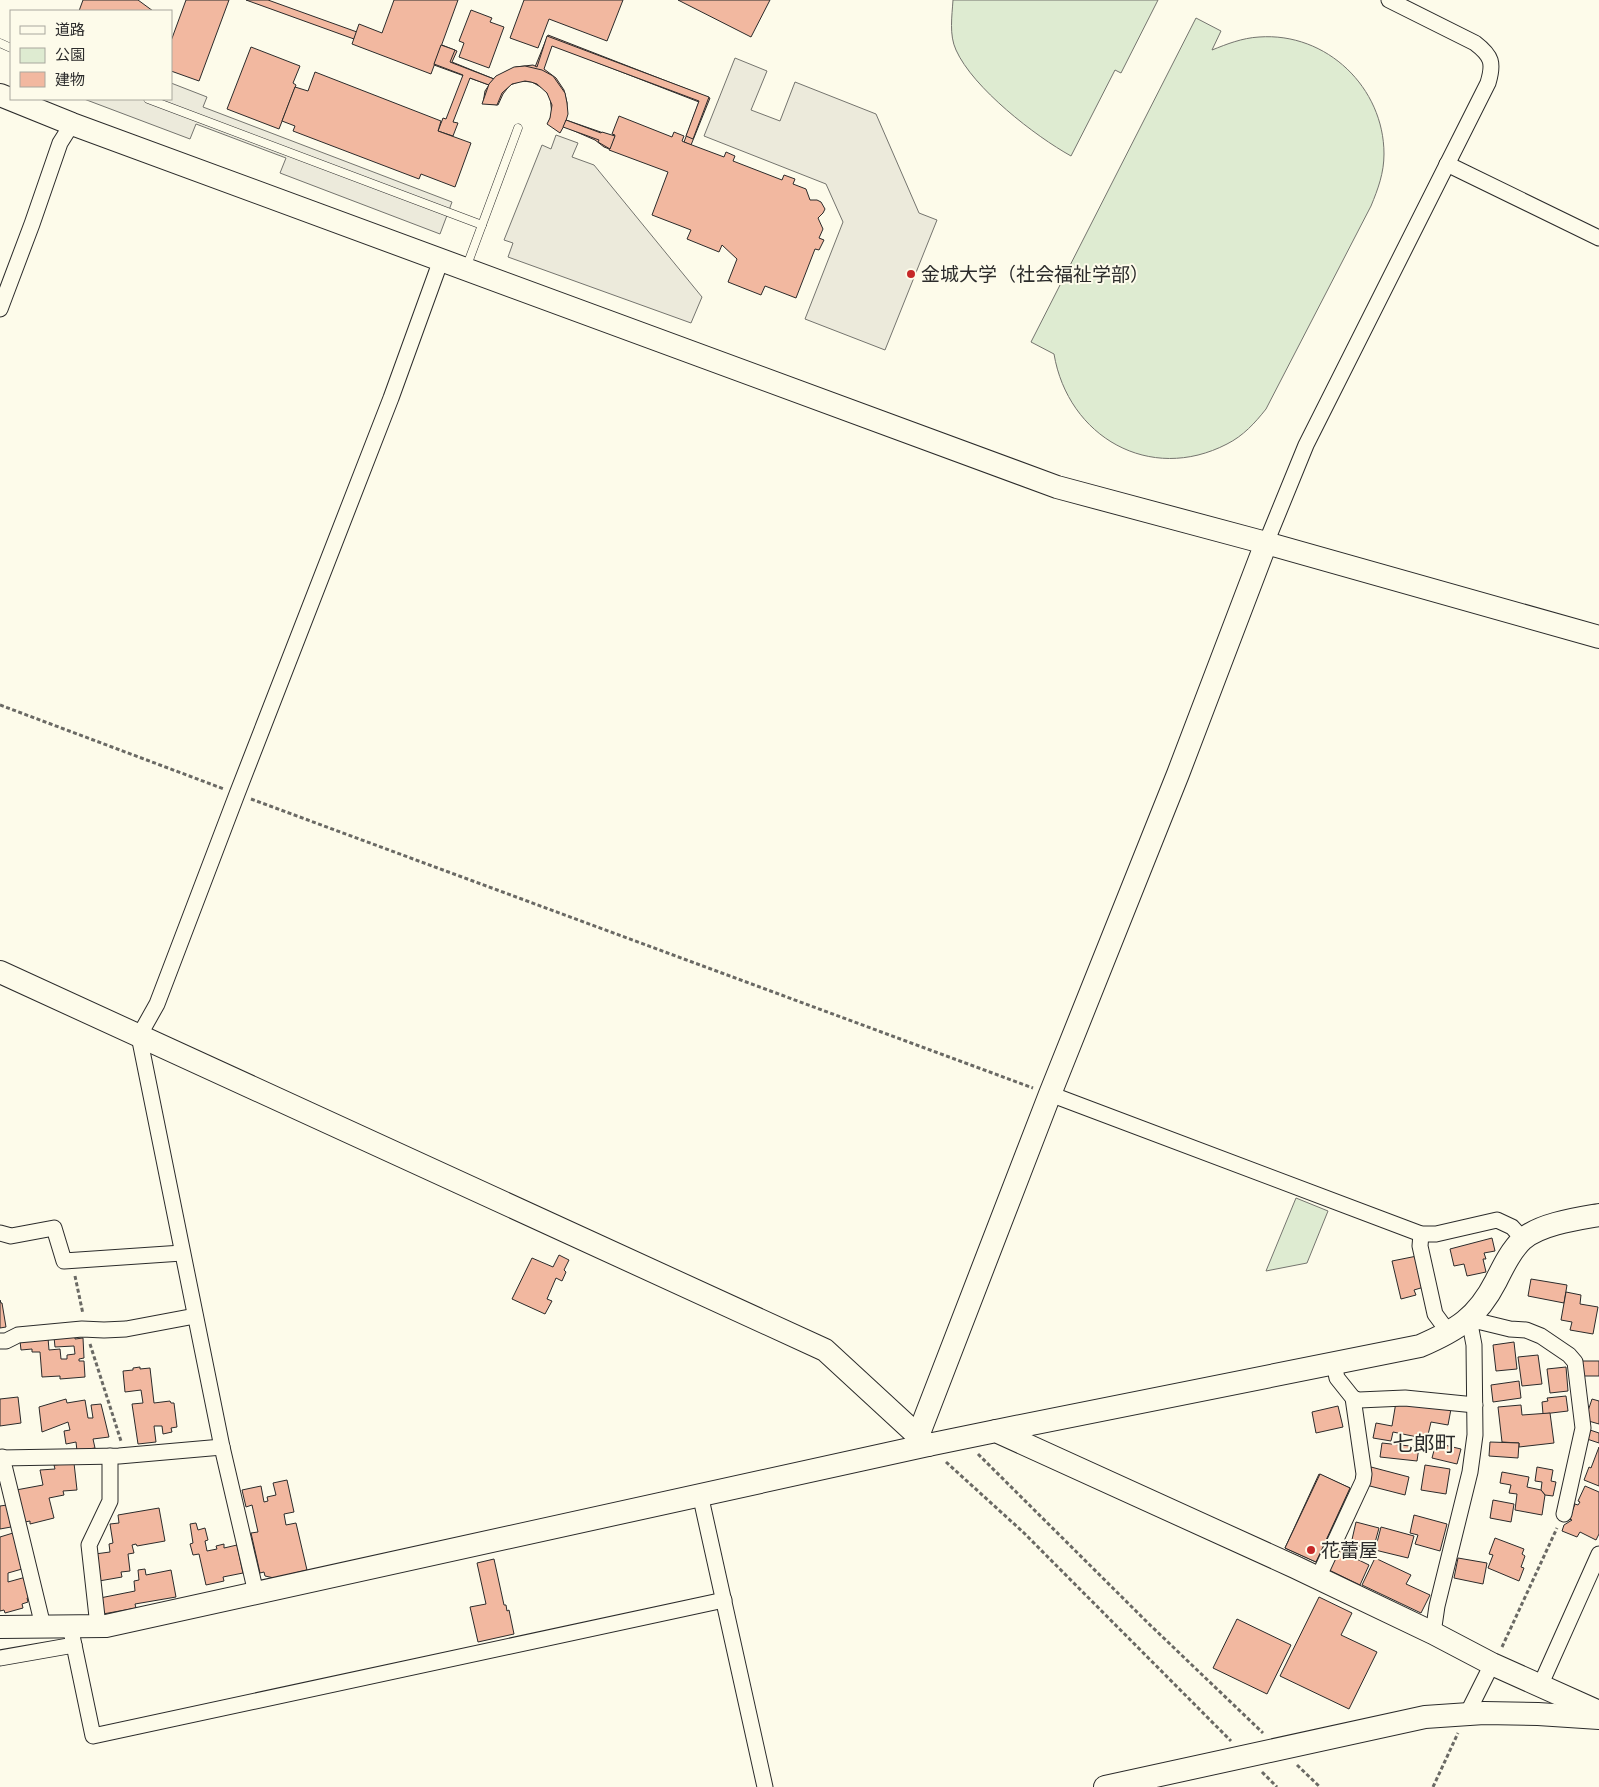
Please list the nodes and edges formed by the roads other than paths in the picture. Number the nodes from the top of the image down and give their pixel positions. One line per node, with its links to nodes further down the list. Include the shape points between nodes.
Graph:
1 (1388, 0): 6 (street, via 1475,43 1486,51 1491,61 1488,83)
2 (12, 100): 4 (street)
3 (151, 100): 7 (lane)
4 (72, 124): 9 (street); 11 (street, via 60,143)
5 (518, 128): 7 (lane)
6 (1448, 164): 8 (street); 12 (street, via 1306,445)
7 (482, 225): 10 (lane)
8 (1599, 238)
9 (441, 260): 10 (street); 15 (street, via 388,407 157,1004)
10 (465, 269): 12 (street, via 1057,487)
11 (0, 309)
12 (1266, 542): 13 (street); 16 (street, via 1178,774)
13 (1599, 637)
14 (0, 972): 15 (street)
15 (139, 1036): 21 (street); 30 (street, via 825,1350)
16 (1050, 1094): 19 (street); 30 (street)
17 (1599, 1215): 20 (street, via 1547,1226)
18 (0, 1233): 21 (street, via 11,1236 54,1228 64,1261)
19 (1421, 1234): 20 (street, via 1436,1234 1497,1220 1512,1226); 24 (street, via 1420,1246 1435,1314)
20 (1523, 1239): 23 (street, via 1506,1261 1483,1303)
21 (182, 1253): 22 (street)
22 (195, 1316): 25 (street, via 126,1329 18,1335); 31 (street)
23 (1469, 1319): 24 (street); 28 (street, via 1474,1345); 35 (street, via 1541,1336 1575,1362 1583,1428)
24 (1449, 1333): 26 (street, via 1420,1346)
25 (0, 1341)
26 (1334, 1364): 27 (street, via 1338,1378); 29 (street)
27 (1353, 1398): 28 (street, via 1405,1398); 37 (street, via 1363,1480)
28 (1475, 1406): 43 (street, via 1476,1435 1470,1472 1446,1561)
29 (996, 1431): 30 (street, via 961,1438); 37 (street)
30 (923, 1440): 34 (street)
31 (222, 1448): 32 (street); 38 (street)
32 (110, 1456): 33 (street); 41 (street, via 110,1501 89,1545)
33 (1, 1458): 40 (street)
34 (700, 1494): 38 (street); 39 (street)
35 (1564, 1514)
36 (1599, 1554): 47 (street)
37 (1318, 1578): 43 (street)
38 (256, 1593): 41 (street)
39 (724, 1600): 44 (street, via 93,1736); 51 (street)
40 (43, 1626): 42 (street); 44 (street)
41 (98, 1626): 44 (street)
42 (0, 1627)
43 (1433, 1633): 46 (street)
44 (72, 1635): 45 (street)
45 (0, 1658)
46 (1492, 1664): 47 (street); 49 (street)
47 (1540, 1686): 48 (street)
48 (1599, 1712)
49 (1467, 1714): 50 (street); 52 (street, via 1425,1717)
50 (1599, 1718)
51 (765, 1787)
52 (1105, 1787)

